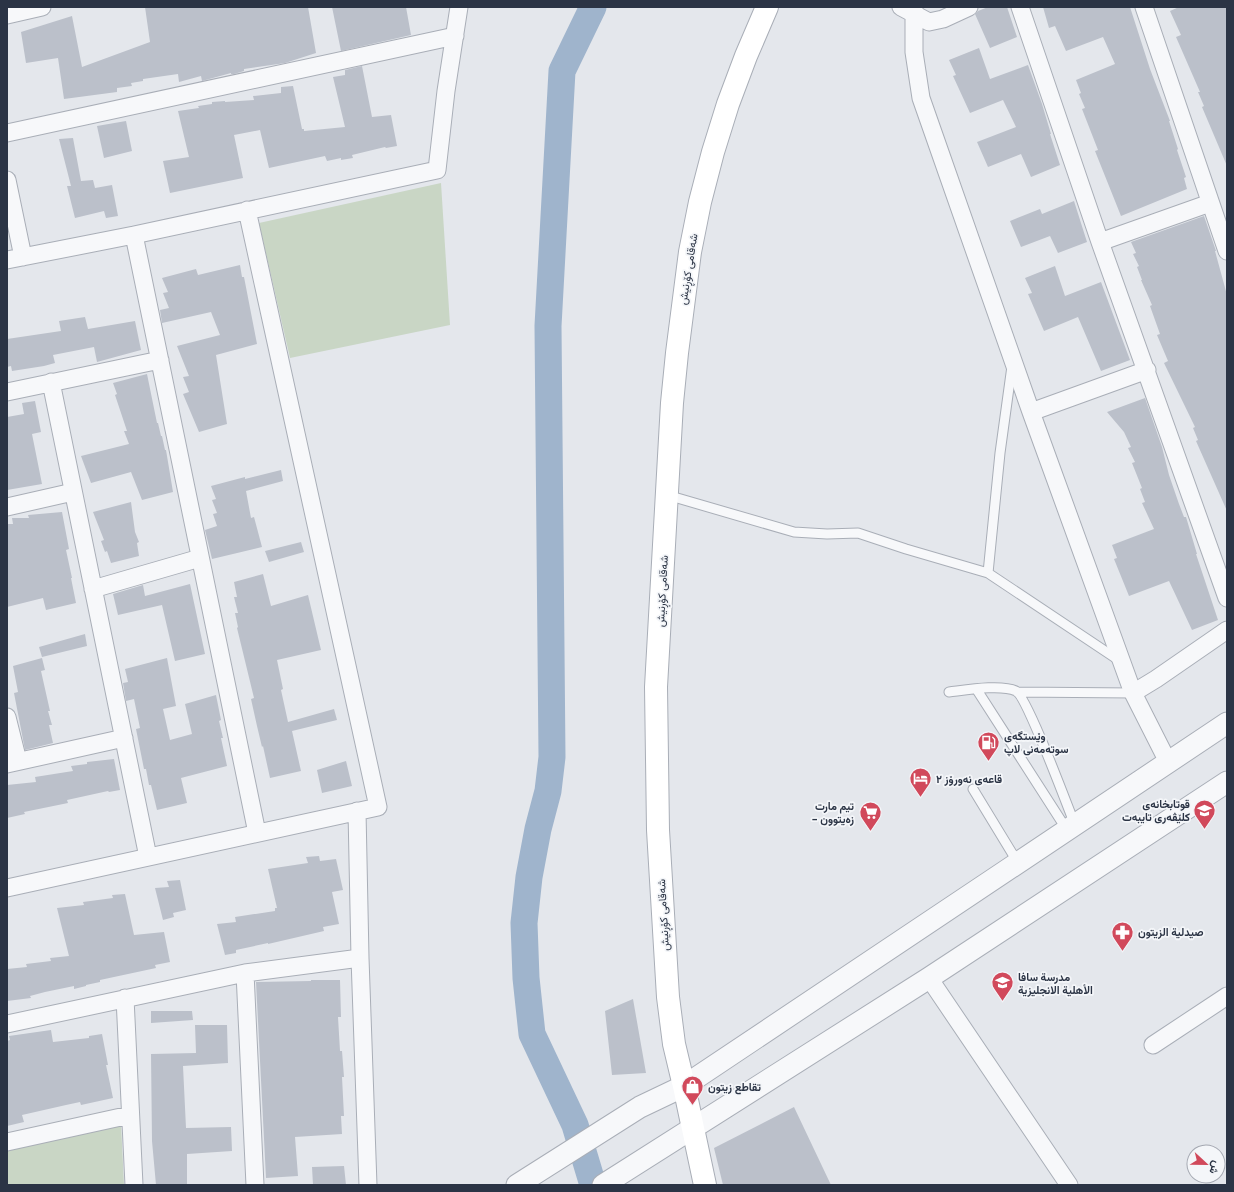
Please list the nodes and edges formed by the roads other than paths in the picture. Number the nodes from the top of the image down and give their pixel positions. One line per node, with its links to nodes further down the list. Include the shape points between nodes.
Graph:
1 (42, 7): 8 (street)
2 (459, 7): 9 (street)
3 (767, 7): 25 (main road, شەقامی کۆڕنیش, via 726,111 700,202 690,252 677,352)
4 (969, 7): 7 (street, via 943,19 929,22)
5 (1020, 7): 15 (street)
6 (1144, 7): 12 (street)
7 (910, 9): 19 (street, via 921,98)
8 (7, 15)
9 (455, 36): 10 (street); 13 (street, via 437,170)
10 (7, 133)
11 (7, 180): 17 (street)
12 (1210, 203): 15 (street); 16 (street)
13 (247, 210): 14 (street); 44 (street, via 378,807)
14 (134, 235): 17 (street); 18 (street)
15 (1100, 242): 20 (street)
16 (1227, 251)
17 (15, 258)
18 (160, 360): 21 (street); 27 (street)
19 (1013, 361): 23 (street); 28 (lane, via 1000,453)
20 (1147, 370): 23 (street); 30 (street)
21 (51, 382): 22 (street); 24 (street)
22 (7, 392)
23 (1031, 412): 32 (street)
24 (73, 492): 26 (street); 29 (street)
25 (667, 495): 28 (lane, via 794,532 858,533 906,550); 57 (main road, شەقامی کۆڕنیش, via 656,687 658,830 670,1020)
26 (7, 507)
27 (200, 558): 29 (street); 46 (street)
28 (988, 573): 32 (lane)
29 (93, 589): 39 (street)
30 (1227, 598)
31 (1227, 630): 36 (street)
32 (1121, 662): 36 (street)
33 (977, 690): 34 (lane); 35 (lane, via 998,688); 45 (lane)
34 (950, 692)
35 (1017, 692): 36 (lane); 45 (lane, via 1029,710)
36 (1133, 693): 41 (street)
37 (7, 717): 40 (street)
38 (1227, 723): 41 (street)
39 (124, 738): 40 (street); 47 (street)
40 (12, 762)
41 (1168, 762): 45 (street)
42 (1225, 788): 52 (street)
43 (973, 789): 48 (lane)
44 (357, 811): 46 (street); 50 (street)
45 (1071, 827): 48 (street)
46 (257, 833): 47 (street)
47 (148, 857): 49 (street)
48 (1018, 863): 57 (street)
49 (7, 888)
50 (360, 958): 51 (street); 64 (street)
51 (245, 973): 54 (street); 63 (street)
52 (929, 978): 59 (street); 67 (street)
53 (1227, 996): 56 (street)
54 (125, 998): 55 (street); 58 (street)
55 (7, 1024)
56 (1153, 1045)
57 (684, 1086): 59 (main road, شەقامی کۆڕنیش); 61 (street, via 640,1107)
58 (130, 1115): 60 (street); 62 (street)
59 (693, 1128): 65 (street); 66 (main road, شەقامی کۆڕنیش)
60 (7, 1142)
61 (525, 1179)
62 (134, 1185)
63 (255, 1185)
64 (368, 1185)
65 (603, 1185)
66 (705, 1185)
67 (1069, 1185)

